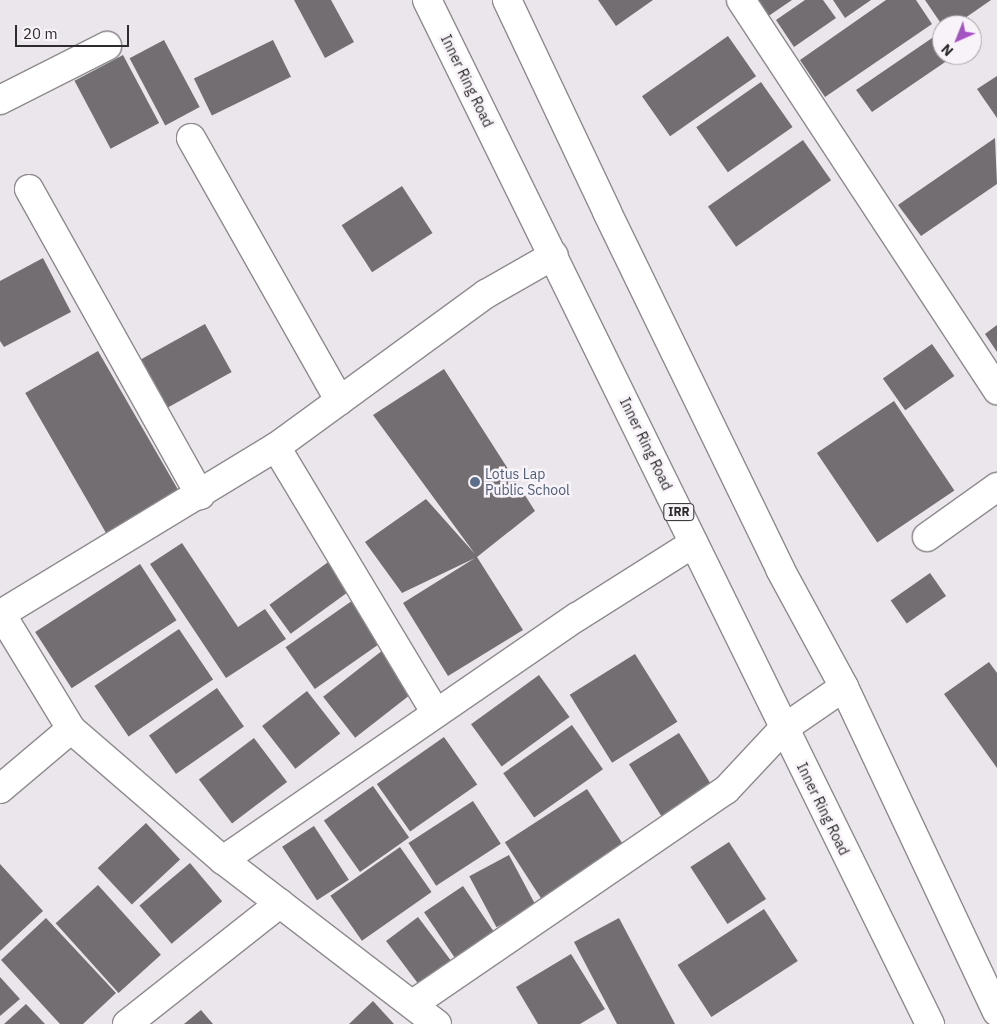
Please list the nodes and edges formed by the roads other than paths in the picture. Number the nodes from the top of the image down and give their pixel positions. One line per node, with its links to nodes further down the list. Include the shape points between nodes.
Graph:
1 (427, 0): 8 (main road, Inner Ring Road / IRR)
2 (507, 0): 17 (main road, via 780,569)
3 (741, 0): 9 (main road)
4 (107, 46): 5 (main road)
5 (0, 100)
6 (191, 138): 10 (main road)
7 (29, 189): 13 (main road)
8 (554, 256): 10 (main road, via 486,294); 15 (main road, Inner Ring Road / IRR)
9 (997, 390)
10 (340, 400): 11 (main road)
11 (276, 448): 13 (main road); 18 (main road)
12 (997, 487): 14 (main road)
13 (200, 495): 16 (main road)
14 (926, 537)
15 (694, 543): 18 (main road, via 577,617); 20 (main road, Inner Ring Road / IRR)
16 (1, 613): 19 (main road)
17 (844, 687): 20 (main road); 25 (main road)
18 (436, 713): 22 (main road)
19 (70, 729): 21 (main road); 22 (main road)
20 (783, 729): 24 (main road, via 726,790); 28 (main road, Inner Ring Road / IRR)
21 (0, 789)
22 (223, 860): 23 (main road)
23 (280, 903): 24 (main road); 26 (main road)
24 (413, 1004): 27 (main road)
25 (997, 1012)
26 (127, 1024)
27 (437, 1024)
28 (930, 1024)

